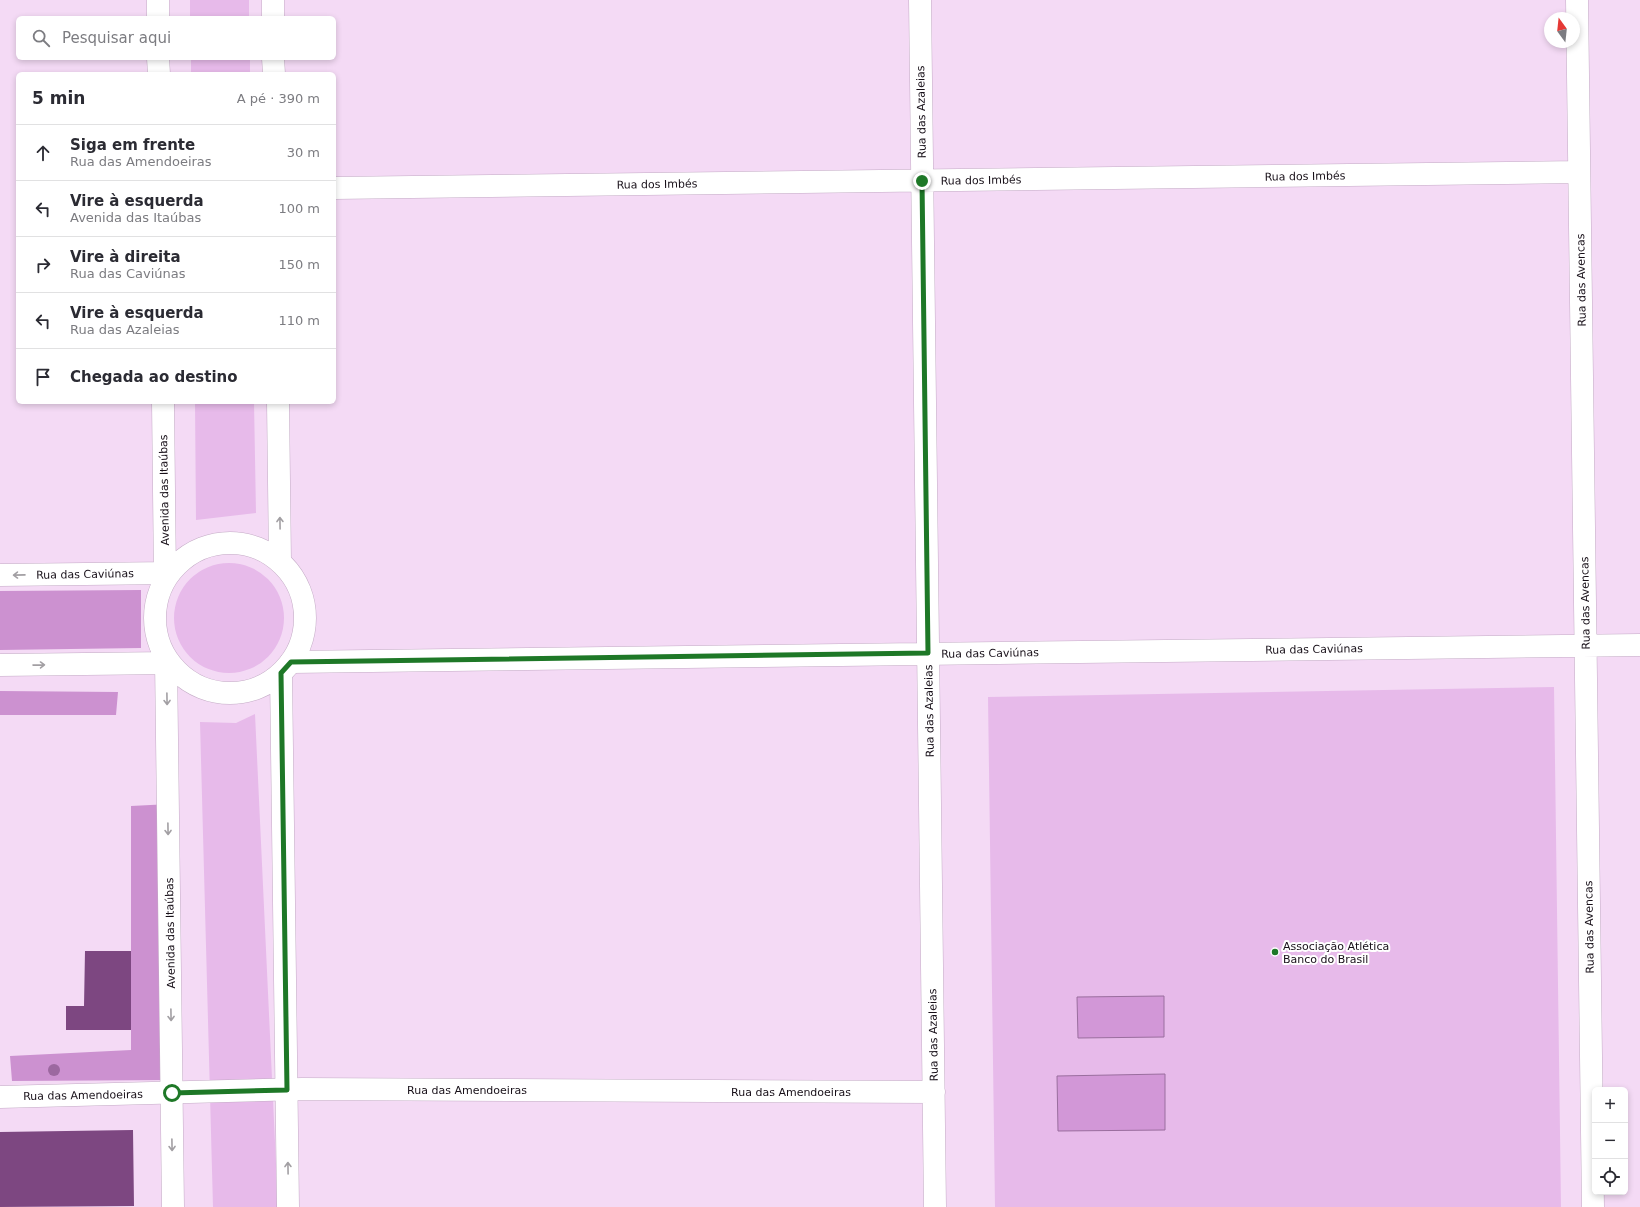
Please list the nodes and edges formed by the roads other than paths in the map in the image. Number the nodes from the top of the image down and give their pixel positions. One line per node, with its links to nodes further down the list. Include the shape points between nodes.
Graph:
1 (158, 0): 5 (street)
2 (273, 0): 6 (street)
3 (920, 0): 12 (street, Rua das Azaleias)
4 (1577, 0): 11 (street, Rua das Avencas)
5 (158, 16)
6 (273, 16)
7 (158, 60): 9 (street)
8 (273, 60): 10 (street)
9 (159, 72)
10 (274, 72)
11 (1579, 172): 12 (street, Rua dos Imbés); 20 (street, Rua das Avencas)
12 (922, 181): 13 (street, Rua dos Imbés); 21 (street, Rua das Azaleias)
13 (336, 188)
14 (163, 404): 18 (street, Avenida das Itaúbas)
15 (278, 404): 16 (street, one-way to 15)
16 (280, 562): 18 (street, via 258,548 237,543 216,544 196,551 179,562); 24 (street, via 299,587 304,605 305,624 302,642)
17 (0, 575): 18 (street, Rua das Caviúnas, one-way to 17)
18 (167, 575): 22 (street, via 157,597 154,618 156,639)
19 (1640, 645): 20 (street, Rua das Caviúnas)
20 (1585, 646): 21 (street, Rua das Caviúnas); 32 (street, Rua das Avencas)
21 (928, 653): 24 (street, Rua das Caviúnas); 26 (street, Rua das Azaleias)
22 (167, 662): 23 (street, one-way to 22); 24 (street, via 178,674 196,686 213,692 232,694 250,691 267,684); 27 (street, Avenida das Itaúbas, one-way to 27)
23 (0, 665)
24 (286, 667): 25 (street)
25 (287, 1090): 26 (street, Rua das Amendoeiras); 27 (street, Rua das Amendoeiras); 30 (street, one-way to 25)
26 (934, 1092): 31 (street, Rua das Azaleias)
27 (172, 1093): 28 (street, Rua das Amendoeiras); 29 (street, Avenida das Itaúbas, one-way to 29)
28 (0, 1097)
29 (173, 1207)
30 (288, 1207)
31 (935, 1207)
32 (1593, 1207)

